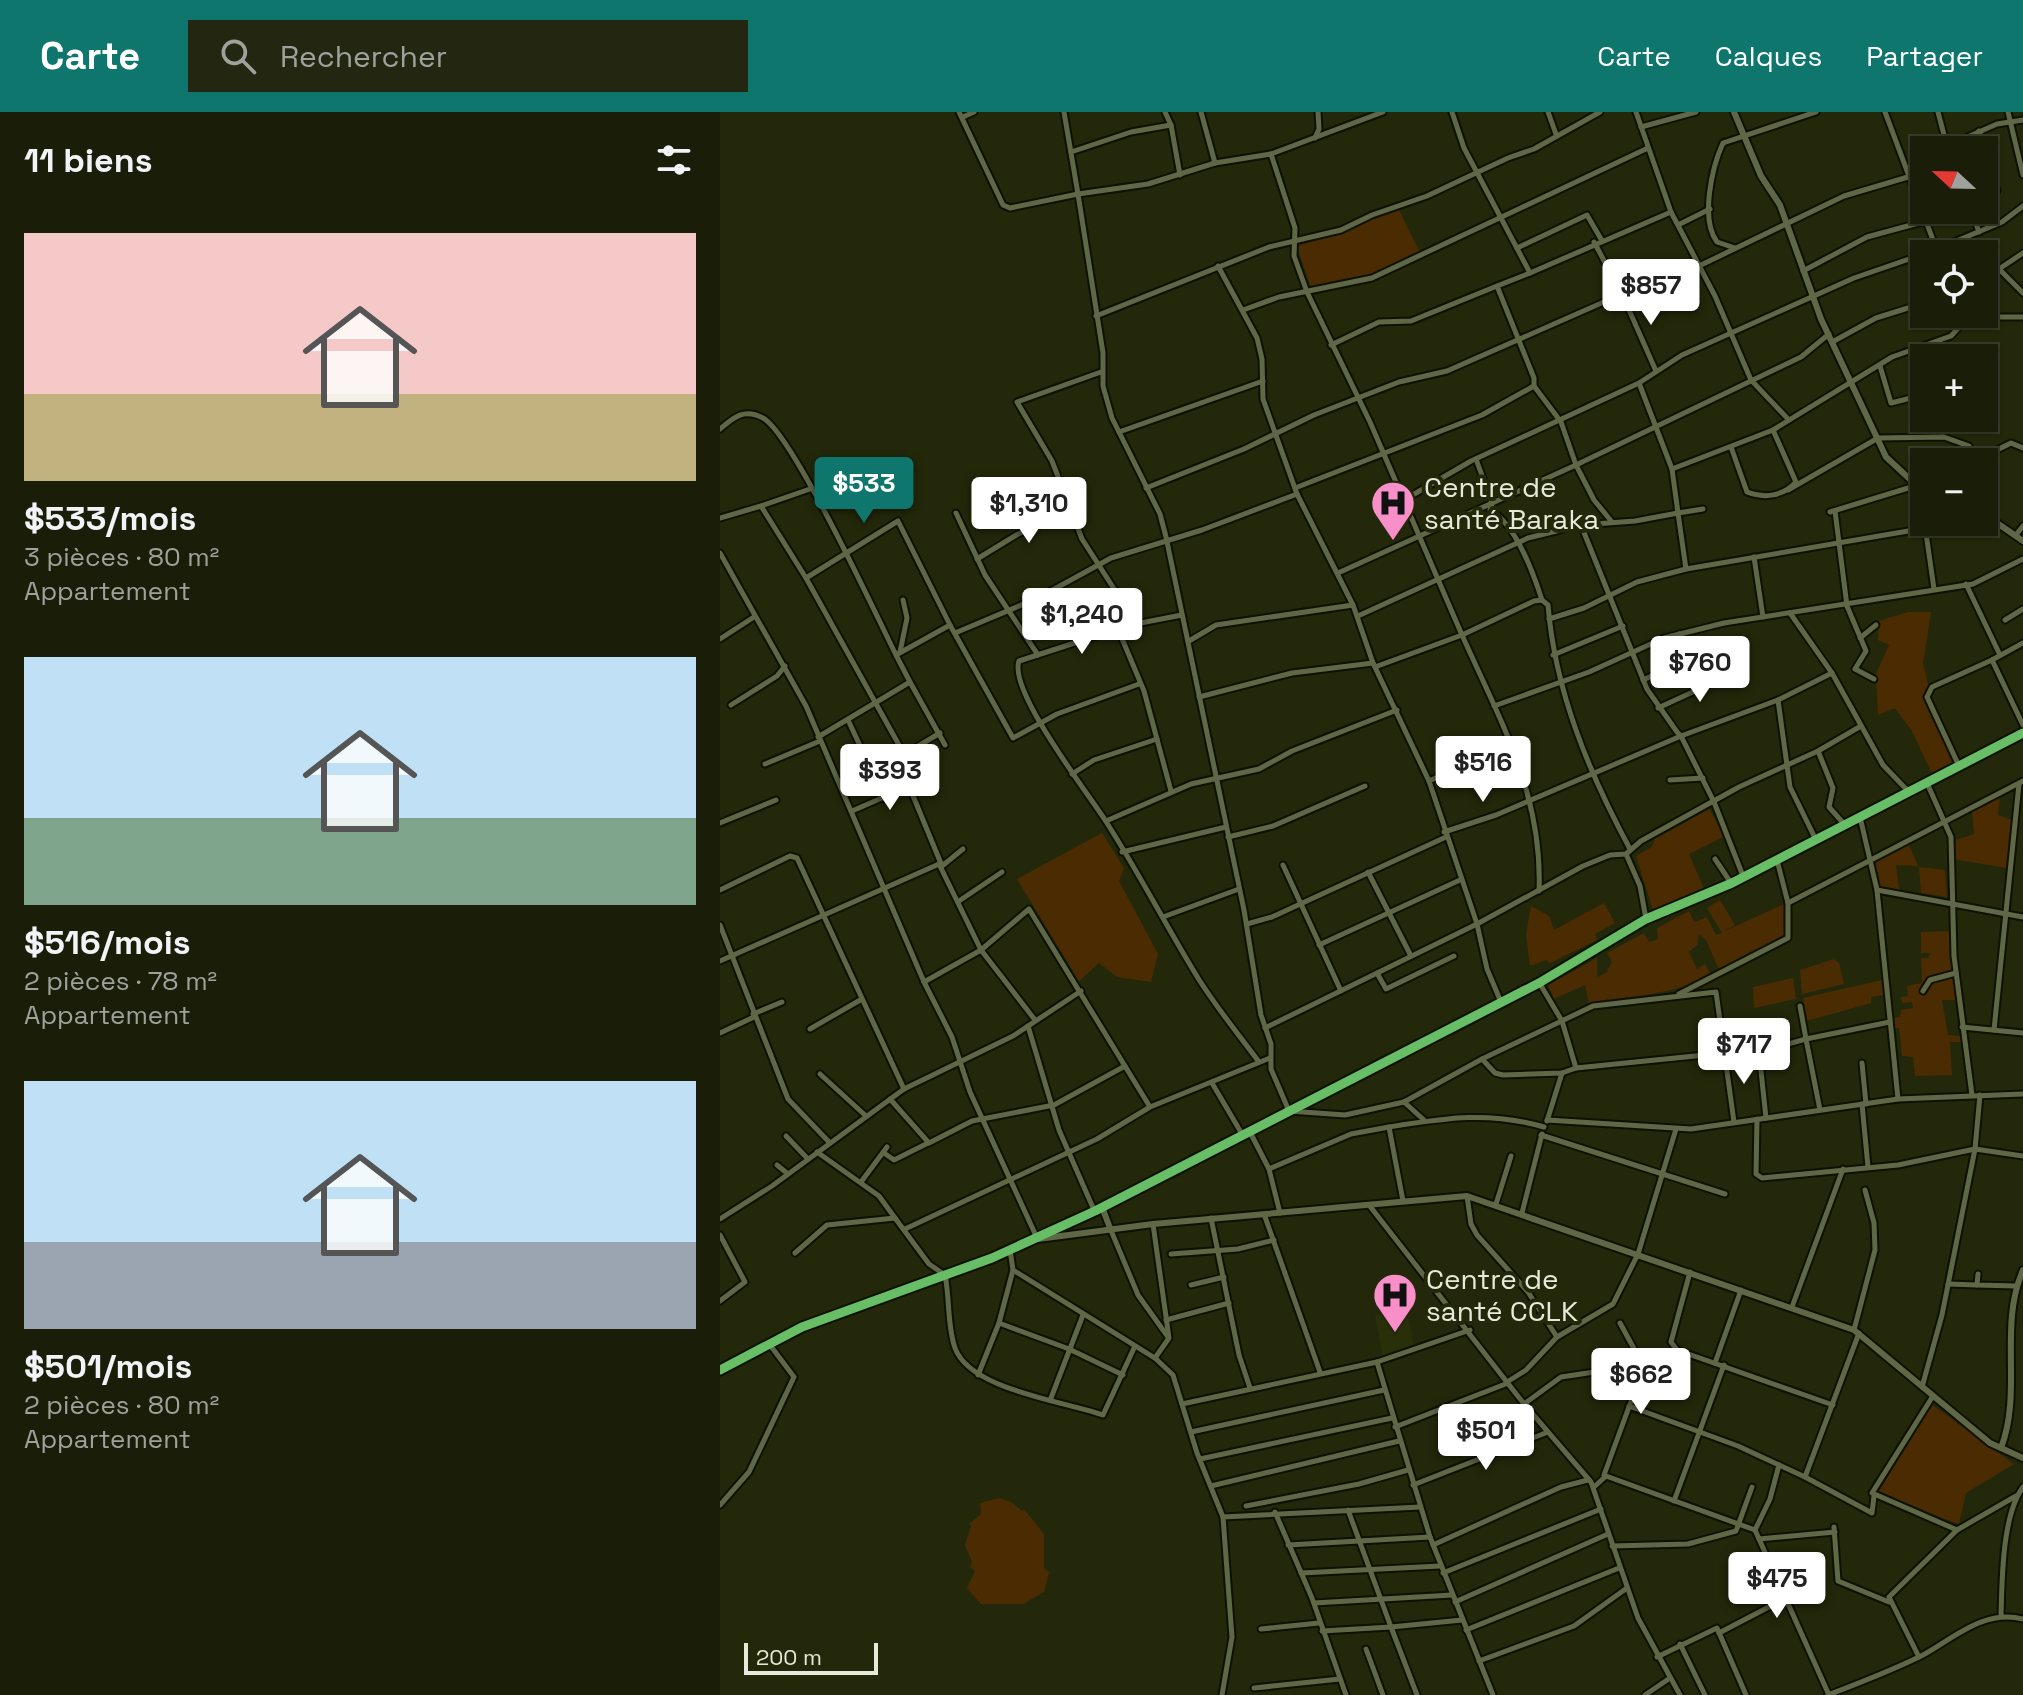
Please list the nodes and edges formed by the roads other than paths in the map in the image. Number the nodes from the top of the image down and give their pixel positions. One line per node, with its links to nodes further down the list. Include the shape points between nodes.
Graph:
1 (974, 112): 17 (street)
2 (1064, 112): 30 (street)
3 (1165, 112): 20 (street)
4 (1201, 112): 32 (street)
5 (1318, 112): 28 (street)
6 (1383, 112): 28 (street)
7 (1452, 112): 33 (street)
8 (1548, 112): 23 (street)
9 (1600, 112): 23 (street)
10 (1636, 112): 21 (street)
11 (1696, 112): 21 (street)
12 (1734, 112): 27 (street)
13 (1816, 112): 27 (street)
14 (1885, 112): 36 (street)
15 (1938, 112): 24 (street)
16 (2008, 112): 19 (street)
17 (961, 114): 38 (street, via 1003,205)
18 (2023, 120): 19 (street)
19 (2010, 121): 22 (street); 35 (street)
20 (1171, 125): 30 (street); 34 (street)
21 (1641, 127): 29 (street)
22 (1979, 131): 25 (street); 26 (street)
23 (1556, 134): 33 (street, via 1529,152)
24 (1944, 136)
25 (1970, 136)
26 (1980, 136)
27 (1743, 137): 40 (street, via 1727,139 1721,146); 43 (street)
28 (1315, 138): 31 (street)
29 (1648, 148): 41 (street); 42 (street)
30 (1071, 152): 38 (street)
31 (1271, 154): 32 (street); 50 (street, via 1295,228)
32 (1215, 163): 34 (street)
33 (1478, 172): 42 (street); 50 (street, via 1341,230)
34 (1180, 175): 38 (street)
35 (2023, 175)
36 (1908, 177): 37 (street); 43 (street, via 1844,196)
37 (1910, 182)
38 (1078, 194): 68 (street)
39 (2023, 206): 47 (street)
40 (1710, 209): 44 (street); 53 (street, via 1713,237)
41 (1671, 212): 44 (street); 48 (street)
42 (1501, 219): 52 (street); 62 (street, via 1372,278)
43 (1788, 223): 53 (street); 59 (street)
44 (1680, 224): 57 (street)
45 (1915, 224): 59 (street, via 1867,237)
46 (1976, 224): 47 (street)
47 (1979, 232): 49 (street)
48 (1601, 239): 51 (street); 52 (street, via 1587,215)
49 (1958, 240)
50 (1293, 241): 56 (street); 62 (street)
51 (1594, 242): 60 (street); 64 (street)
52 (1517, 248): 60 (street)
53 (1736, 248): 57 (street)
54 (2023, 253): 58 (street)
55 (1910, 259): 65 (street)
56 (1218, 266): 67 (street); 68 (street)
57 (1699, 266): 64 (street); 72 (street)
58 (1999, 269): 63 (street)
59 (1803, 271): 65 (street)
60 (1530, 273): 61 (street)
61 (1497, 286): 74 (street); 75 (street, via 1411,321 1379,322)
62 (1307, 292): 67 (street); 75 (street)
63 (2023, 293)
64 (1622, 294): 74 (street); 77 (street)
65 (1813, 297): 72 (street); 73 (street)
66 (1910, 307): 73 (street)
67 (1243, 311): 80 (street, via 1257,338)
68 (1096, 316): 78 (street)
69 (2023, 317): 70 (street)
70 (1998, 318)
71 (1958, 328): 76 (street, via 1951,336 1917,346)
72 (1731, 334): 77 (street); 79 (street)
73 (1831, 338): 79 (street); 81 (street)
74 (1518, 339): 83 (street); 85 (street, via 1447,371 1399,382)
75 (1331, 345): 85 (street)
76 (1880, 366): 81 (street); 84 (street, via 1891,403)
77 (1656, 371): 82 (street)
78 (1101, 372): 91 (street); 112 (street, via 1017,402 1052,461)
79 (1751, 380): 86 (street); 88 (street)
80 (1263, 381): 91 (street); 92 (street, via 1263,399)
81 (1850, 381): 86 (street); 93 (street)
82 (1639, 383): 87 (street); 88 (street)
83 (1534, 386): 87 (street); 98 (street, via 1482,415)
84 (1910, 398)
85 (1357, 400): 92 (street); 98 (street)
86 (1789, 420): 90 (street)
87 (1561, 422): 99 (street); 100 (street)
88 (1657, 426): 100 (street); 101 (street)
89 (720, 429): 105 (street, via 737,415 761,417 779,433)
90 (1773, 430): 94 (street); 106 (street, via 1794,472 1796,482)
91 (1119, 432): 104 (street)
92 (1276, 434): 104 (street); 107 (street)
93 (1878, 438): 95 (street, via 1954,439); 102 (street, via 1889,460); 106 (street)
94 (1731, 447): 101 (street); 106 (street, via 1747,492 1771,495)
95 (1970, 448)
96 (2023, 448): 97 (street, via 2011,443)
97 (1998, 450)
98 (1384, 454): 107 (street); 108 (street)
99 (1476, 459): 108 (street); 109 (street)
100 (1576, 465): 109 (street); 116 (street)
101 (1672, 469): 114 (street)
102 (1910, 476)
103 (1910, 487): 127 (street, via 1832,511)
104 (1146, 488): 125 (street, via 1160,514)
105 (810, 489): 110 (street); 129 (street)
106 (1788, 490)
107 (1296, 491): 125 (street); 135 (street)
108 (1404, 500): 122 (street)
109 (1492, 503): 122 (street); 126 (street, via 1490,510 1504,518)
110 (761, 506): 115 (street); 136 (street)
111 (1703, 509): 114 (street)
112 (1072, 511): 131 (street); 133 (street)
113 (956, 513): 131 (street)
114 (1678, 513): 116 (street); 134 (street)
115 (720, 518)
116 (1613, 523): 118 (street)
117 (1998, 523): 121 (street)
118 (1581, 525): 126 (street); 140 (street)
119 (2023, 526): 121 (street)
120 (1910, 527): 127 (street)
121 (2016, 535): 124 (street)
122 (1418, 536): 135 (street); 137 (street)
123 (1926, 536): 139 (street)
124 (2023, 541)
125 (1165, 542): 133 (street); 148 (street)
126 (1515, 542): 137 (street); 142 (street, via 1532,565)
127 (1841, 543): 130 (street); 144 (street)
128 (720, 553): 150 (street)
129 (847, 555): 136 (street); 154 (street, via 898,521); 167 (street)
130 (1754, 557): 134 (street); 151 (street)
131 (977, 559): 146 (street)
132 (2023, 559): 138 (street, via 1989,579)
133 (1099, 564): 146 (street); 155 (street)
134 (1686, 569): 140 (street, via 1637,582)
135 (1338, 573): 143 (street)
136 (806, 578): 185 (street)
137 (1436, 579): 149 (street); 161 (street)
138 (1966, 584): 139 (street); 170 (street)
139 (1934, 589): 144 (street)
140 (1611, 596): 152 (street); 157 (street)
141 (903, 600): 167 (street, via 907,618)
142 (1542, 600): 152 (street); 161 (street)
143 (1353, 605): 149 (street); 164 (street, via 1216,625)
144 (1847, 606): 147 (street); 162 (street)
145 (2023, 609): 153 (street)
146 (1009, 610): 159 (street); 168 (street)
147 (1790, 613): 151 (street); 175 (street)
148 (1182, 615): 155 (street); 164 (street)
149 (1358, 616): 173 (street)
150 (754, 617): 163 (street); 174 (street)
151 (1763, 617): 160 (street)
152 (1549, 619): 169 (street)
153 (2005, 620)
154 (950, 625): 159 (street); 167 (street)
155 (1132, 625): 158 (street)
156 (1876, 625): 162 (street)
157 (1623, 626): 166 (street); 169 (street)
158 (1118, 629): 168 (street); 181 (street)
159 (955, 633): 191 (street, via 1012,737)
160 (1679, 634): 166 (street); 171 (street)
161 (1462, 635): 173 (street); 187 (street)
162 (1860, 638): 177 (street, via 1866,655 1855,669)
163 (720, 639)
164 (1189, 641): 183 (street)
165 (2023, 643): 170 (street)
166 (1634, 652): 178 (street); 180 (street)
167 (898, 654): 179 (street)
168 (1038, 655): 191 (street, via 1017,665)
169 (1553, 655): 180 (street)
170 (2000, 655): 172 (street)
171 (1695, 656): 178 (street); 182 (street)
172 (1992, 660): 192 (street); 205 (street, via 1928,691)
173 (1374, 665): 183 (street, via 1292,673); 189 (street)
174 (785, 666): 186 (street); 197 (street)
175 (1832, 673): 184 (street); 193 (street)
176 (1735, 679): 182 (street)
177 (1874, 679)
178 (1643, 680): 188 (street)
179 (910, 682): 185 (street); 194 (street)
180 (1560, 683): 187 (street); 206 (street)
181 (1139, 684): 191 (street); 198 (street)
182 (1710, 684): 188 (street)
183 (1199, 697): 208 (street)
184 (1778, 700): 196 (street); 203 (street)
185 (877, 702): 190 (street); 202 (street)
186 (731, 705)
187 (1494, 706): 199 (street)
188 (1658, 708): 196 (street)
189 (1397, 710): 208 (street, via 1259,769); 211 (street)
190 (848, 719): 197 (street); 218 (street)
191 (1039, 722): 207 (street)
192 (2023, 725)
193 (1861, 726): 201 (street); 217 (street, via 1883,765)
194 (940, 733): 200 (street); 202 (street)
195 (2023, 733): 205 (highway)
196 (1681, 736): 206 (street); 209 (street)
197 (819, 739): 204 (street); 222 (street)
198 (1157, 739): 207 (street, via 1094,760); 216 (street)
199 (1510, 744): 211 (street); 220 (street)
200 (945, 745)
201 (1818, 751): 203 (street); 227 (street, via 1833,788 1829,807)
202 (905, 754): 214 (street)
203 (1785, 763): 221 (street); 231 (street, via 1794,798)
204 (765, 764)
205 (1959, 766): 213 (highway)
206 (1595, 772): 220 (street); 233 (street)
207 (1072, 774): 224 (street)
208 (1216, 778): 216 (street); 228 (street)
209 (1703, 778): 210 (street); 221 (street)
210 (1670, 780)
211 (1429, 781): 229 (street)
212 (2021, 782): 225 (street); 256 (street)
213 (1927, 783): 217 (highway); 225 (street)
214 (915, 784): 218 (street); 239 (street)
215 (1365, 786): 230 (street, via 1273,826)
216 (1171, 791): 224 (street)
217 (1909, 792): 223 (highway)
218 (885, 799): 222 (street)
219 (776, 800): 226 (street)
220 (1531, 800): 229 (street); 249 (street, via 1538,834)
221 (1714, 802): 233 (street); 242 (street)
222 (852, 811): 245 (street)
223 (1860, 817): 227 (highway); 236 (street)
224 (1106, 821): 234 (street)
225 (1946, 822): 236 (street); 251 (street, via 1951,837)
226 (720, 823)
227 (1845, 825): 231 (highway)
228 (1226, 827): 230 (street); 234 (street)
229 (1445, 834): 241 (street); 243 (street)
230 (1228, 837): 246 (street)
231 (1816, 840): 237 (highway)
232 (963, 849): 239 (street)
233 (1628, 851): 249 (street, via 1583,866); 259 (street)
234 (1122, 852): 257 (street)
235 (1715, 859): 244 (street)
236 (1872, 859): 248 (street); 252 (street)
237 (1777, 860): 242 (highway); 252 (street)
238 (1283, 865): 253 (street)
239 (942, 866): 245 (street, via 933,864); 250 (street)
240 (1002, 872): 250 (street)
241 (1368, 872): 253 (street); 254 (street)
242 (1744, 877): 244 (highway)
243 (1460, 880): 254 (street); 261 (street)
244 (1732, 883): 259 (highway)
245 (885, 888): 255 (street); 272 (street)
246 (1239, 889): 257 (street); 260 (street)
247 (720, 890): 255 (street, via 794,857)
248 (1877, 890): 251 (street); 286 (street)
249 (1539, 892): 261 (street)
250 (959, 901): 264 (street)
251 (1951, 902): 256 (street); 270 (street)
252 (1788, 903): 271 (street, via 1788,938)
253 (1301, 904): 260 (street); 263 (street)
254 (1391, 913): 263 (street); 266 (street)
255 (824, 915): 265 (street); 279 (street)
256 (2006, 915): 258 (street); 291 (street)
257 (1163, 917): 299 (street, via 1198,978)
258 (2023, 917)
259 (1646, 919): 273 (highway)
260 (1247, 924): 289 (street)
261 (1477, 924): 266 (street); 281 (street)
262 (720, 925): 265 (street)
263 (1319, 945): 275 (street)
264 (981, 950): 272 (street); 274 (street, via 1029,909); 284 (street)
265 (733, 956): 268 (street); 283 (street)
266 (1411, 956): 269 (street)
267 (1454, 956): 269 (street, via 1386,989)
268 (720, 961)
269 (1377, 973): 275 (street)
270 (1956, 973): 276 (street, via 1930,980); 288 (street)
271 (1713, 977): 277 (street); 278 (street)
272 (924, 982): 298 (street)
273 (1539, 983): 281 (highway); 285 (street)
274 (1081, 991): 284 (street); 301 (street)
275 (1341, 991): 289 (street)
276 (1923, 991)
277 (1716, 992): 278 (street); 295 (street)
278 (1675, 996): 285 (street, via 1593,1006)
279 (862, 999): 290 (street); 306 (street)
280 (782, 1002): 283 (street)
281 (1501, 1003): 317 (highway)
282 (1800, 1006): 294 (street)
283 (754, 1015): 292 (street); 331 (street, via 788,1099)
284 (1035, 1020): 287 (street)
285 (1562, 1021): 297 (street); 302 (street)
286 (1890, 1022): 294 (street); 311 (street)
287 (1028, 1026): 298 (street); 314 (street)
288 (1962, 1027): 291 (street); 308 (street)
289 (1265, 1028): 296 (street)
290 (810, 1029)
291 (1994, 1030): 293 (street)
292 (720, 1033)
293 (2023, 1033)
294 (1806, 1039): 316 (street); 320 (street, via 1759,1052)
295 (1725, 1053): 302 (street); 324 (street)
296 (1270, 1058): 299 (street); 317 (street)
297 (1482, 1059): 303 (street, via 1499,1075); 312 (street)
298 (959, 1061): 306 (street); 319 (street)
299 (1259, 1062): 305 (street)
300 (1862, 1063): 313 (street)
301 (1125, 1066): 314 (street); 315 (street)
302 (1576, 1068): 303 (street)
303 (1562, 1073): 322 (street)
304 (820, 1074): 318 (street)
305 (1212, 1083): 315 (street); 328 (street)
306 (904, 1089): 310 (street)
307 (2023, 1094): 309 (street)
308 (1972, 1095): 309 (street); 311 (street)
309 (1980, 1095): 333 (street)
310 (890, 1099): 318 (street); 332 (street)
311 (1898, 1099): 313 (street)
312 (1404, 1102): 317 (street, via 1345,1115); 323 (street)
313 (1864, 1104): 316 (street); 340 (street)
314 (1054, 1105): 319 (street); 335 (street)
315 (1150, 1107): 335 (street)
316 (1820, 1110): 320 (street)
317 (1289, 1111): 328 (highway)
318 (866, 1116): 331 (street)
319 (983, 1118): 332 (street); 345 (street)
320 (1766, 1118): 321 (street)
321 (1757, 1119): 324 (street); 342 (street, via 1758,1177)
322 (1547, 1120): 326 (street); 327 (street)
323 (1425, 1121): 325 (street); 326 (street, via 1508,1117)
324 (1734, 1122): 327 (street)
325 (1389, 1127): 341 (street, via 1351,1134); 350 (street)
326 (1544, 1127): 329 (street)
327 (1676, 1129): 343 (street)
328 (1247, 1134): 341 (street); 353 (highway)
329 (1541, 1135): 343 (street); 355 (street)
330 (786, 1136): 338 (street)
331 (829, 1142): 334 (street)
332 (928, 1143): 346 (street, via 894,1160 886,1150)
333 (1975, 1149): 337 (street); 340 (street); 377 (street)
334 (817, 1152): 338 (street); 346 (street)
335 (1068, 1152): 345 (street); 353 (street)
336 (1511, 1156): 351 (street)
337 (2023, 1156)
338 (808, 1159): 344 (street)
339 (777, 1165): 344 (street)
340 (1868, 1167): 342 (street)
341 (1269, 1169): 354 (street)
342 (1843, 1169): 384 (street)
343 (1663, 1173): 348 (street); 370 (street)
344 (788, 1174): 359 (street)
345 (1008, 1179): 362 (street); 364 (street)
346 (861, 1182): 357 (street)
347 (1865, 1190): 390 (street, via 1875,1250)
348 (1725, 1194)
349 (1467, 1196): 350 (street); 351 (street); 391 (street, via 1477,1235 1528,1292)
350 (1403, 1201): 352 (street)
351 (1496, 1204): 355 (street)
352 (1369, 1205): 354 (street); 389 (street)
353 (1099, 1209): 361 (street); 364 (highway)
354 (1280, 1213): 356 (street)
355 (1522, 1213): 370 (street)
356 (1264, 1214): 358 (street); 365 (street)
357 (895, 1218): 362 (street); 368 (street, via 827,1225)
358 (1211, 1218): 360 (street); 367 (street)
359 (720, 1219)
360 (1153, 1224): 361 (street); 386 (street)
361 (1110, 1228): 364 (street); 392 (street, via 1138,1295)
362 (905, 1229): 375 (street, via 931,1267)
363 (720, 1235): 382 (street, via 745,1282)
364 (1038, 1239): 366 (highway)
365 (1274, 1240): 367 (street); 402 (street)
366 (1010, 1250): 371 (street); 375 (highway)
367 (1220, 1250): 369 (street); 376 (street)
368 (795, 1253)
369 (1171, 1254)
370 (1638, 1254): 373 (street); 391 (street, via 1611,1307)
371 (1013, 1270): 385 (street); 387 (street)
372 (2023, 1270): 380 (street)
373 (1690, 1271): 381 (street); 398 (street, via 1671,1342 1677,1350)
374 (1978, 1274): 379 (street)
375 (945, 1275): 393 (highway); 404 (street, via 956,1349)
376 (1224, 1277): 378 (street); 383 (street)
377 (1948, 1284): 379 (street); 406 (street)
378 (1191, 1285)
379 (1977, 1285): 380 (street)
380 (2016, 1286): 421 (street, via 2010,1411)
381 (1741, 1290): 384 (street); 398 (street)
382 (720, 1301)
383 (1229, 1303): 386 (street); 407 (street)
384 (1792, 1307): 390 (street)
385 (1083, 1315): 394 (street); 395 (street)
386 (1166, 1320): 392 (street)
387 (999, 1323): 395 (street); 404 (street)
388 (1620, 1323): 399 (street, via 1638,1356)
389 (1470, 1330): 397 (street); 405 (street)
390 (1856, 1332): 406 (street); 413 (street)
391 (1557, 1337): 405 (street)
392 (1169, 1338): 396 (street)
393 (768, 1343): 401 (highway); 437 (street, via 794,1377 754,1463)
394 (1135, 1346): 396 (street); 403 (street)
395 (1069, 1349): 403 (street); 410 (street)
396 (1155, 1358): 411 (street, via 1171,1372)
397 (1377, 1362): 402 (street); 408 (street)
398 (1715, 1363): 400 (street)
399 (1627, 1364): 412 (street, via 1561,1377); 414 (street, via 1640,1377)
400 (1724, 1365): 413 (street); 419 (street)
401 (720, 1370)
402 (1320, 1372): 407 (street)
403 (1123, 1375): 410 (street, via 1105,1415)
404 (977, 1376): 410 (street)
405 (1508, 1383): 412 (street); 416 (street)
406 (1922, 1387): 409 (street)
407 (1250, 1388): 411 (street)
408 (1384, 1390): 415 (street); 417 (street)
409 (1933, 1396): 421 (street); 434 (street)
410 (1051, 1398)
411 (1182, 1404): 417 (street)
412 (1524, 1404): 418 (street)
413 (1833, 1405): 427 (street)
414 (1629, 1406): 419 (street); 426 (street)
415 (1392, 1418): 416 (street); 423 (street)
416 (1395, 1427): 420 (street)
417 (1191, 1432): 423 (street)
418 (1548, 1432): 428 (street); 429 (street)
419 (1701, 1432): 424 (street); 436 (street)
420 (1399, 1441): 425 (street); 430 (street)
421 (2001, 1448): 422 (street)
422 (2023, 1458)
423 (1200, 1459): 430 (street)
424 (1779, 1465): 427 (street); 445 (street)
425 (1408, 1470): 429 (street); 438 (street)
426 (1604, 1475): 431 (street); 436 (street)
427 (1805, 1477): 434 (street, via 1872,1513)
428 (1588, 1480): 431 (street); 452 (street)
429 (1413, 1485): 439 (street)
430 (1211, 1486): 443 (street)
431 (1594, 1487): 440 (street)
432 (1752, 1487): 444 (street)
433 (2023, 1487): 435 (street)
434 (1874, 1496): 446 (street)
435 (2016, 1496): 446 (street); 464 (street)
436 (1674, 1501): 444 (street)
437 (720, 1505)
438 (1246, 1506)
439 (1420, 1507): 441 (street); 448 (street)
440 (1601, 1509): 447 (street); 456 (street)
441 (1348, 1510): 442 (street); 450 (street)
442 (1275, 1512): 443 (street); 451 (street)
443 (1223, 1517): 481 (street, via 1232,1637)
444 (1739, 1525): 445 (street); 453 (street, via 1736,1531 1688,1544)
445 (1755, 1530): 449 (street)
446 (1957, 1530): 462 (street)
447 (1608, 1534): 453 (street); 460 (street)
448 (1430, 1537): 450 (street); 452 (street)
449 (1759, 1539): 461 (street); 462 (street, via 1834,1529 1838,1581)
450 (1358, 1541): 451 (street); 455 (street)
451 (1288, 1545): 457 (street)
452 (1433, 1545): 456 (street)
453 (1612, 1546): 454 (street)
454 (1619, 1568): 458 (street); 470 (street)
455 (1369, 1569): 456 (street); 457 (street); 459 (street)
456 (1441, 1570): 460 (street)
457 (1301, 1573): 463 (street)
458 (1627, 1588): 475 (street); 477 (street, via 1574,1626)
459 (1380, 1599): 460 (street); 463 (street); 468 (street)
460 (1453, 1599): 466 (street)
461 (1784, 1599): 472 (street); 490 (street)
462 (1889, 1602): 476 (street)
463 (1314, 1603): 467 (street)
464 (2001, 1616): 465 (street); 476 (street, via 1962,1630)
465 (2023, 1619)
466 (1462, 1620): 468 (street); 470 (street)
467 (1319, 1623): 469 (street); 471 (street)
468 (1391, 1627): 471 (street); 484 (street)
469 (1261, 1629)
470 (1466, 1630): 477 (street)
471 (1322, 1631): 479 (street)
472 (1719, 1633): 473 (street, via 1717,1628); 489 (street)
473 (1680, 1644): 475 (street); 488 (street)
474 (1366, 1649): 483 (street)
475 (1657, 1657): 478 (street)
476 (1919, 1657): 490 (street)
477 (1479, 1661): 485 (street)
478 (1670, 1678): 486 (street); 487 (street)
479 (1340, 1679): 480 (street); 482 (street)
480 (1254, 1688)
481 (1222, 1695)
482 (1346, 1695)
483 (1383, 1695)
484 (1417, 1695)
485 (1493, 1695)
486 (1645, 1695)
487 (1680, 1695)
488 (1705, 1695)
489 (1746, 1695)
490 (1828, 1695)

